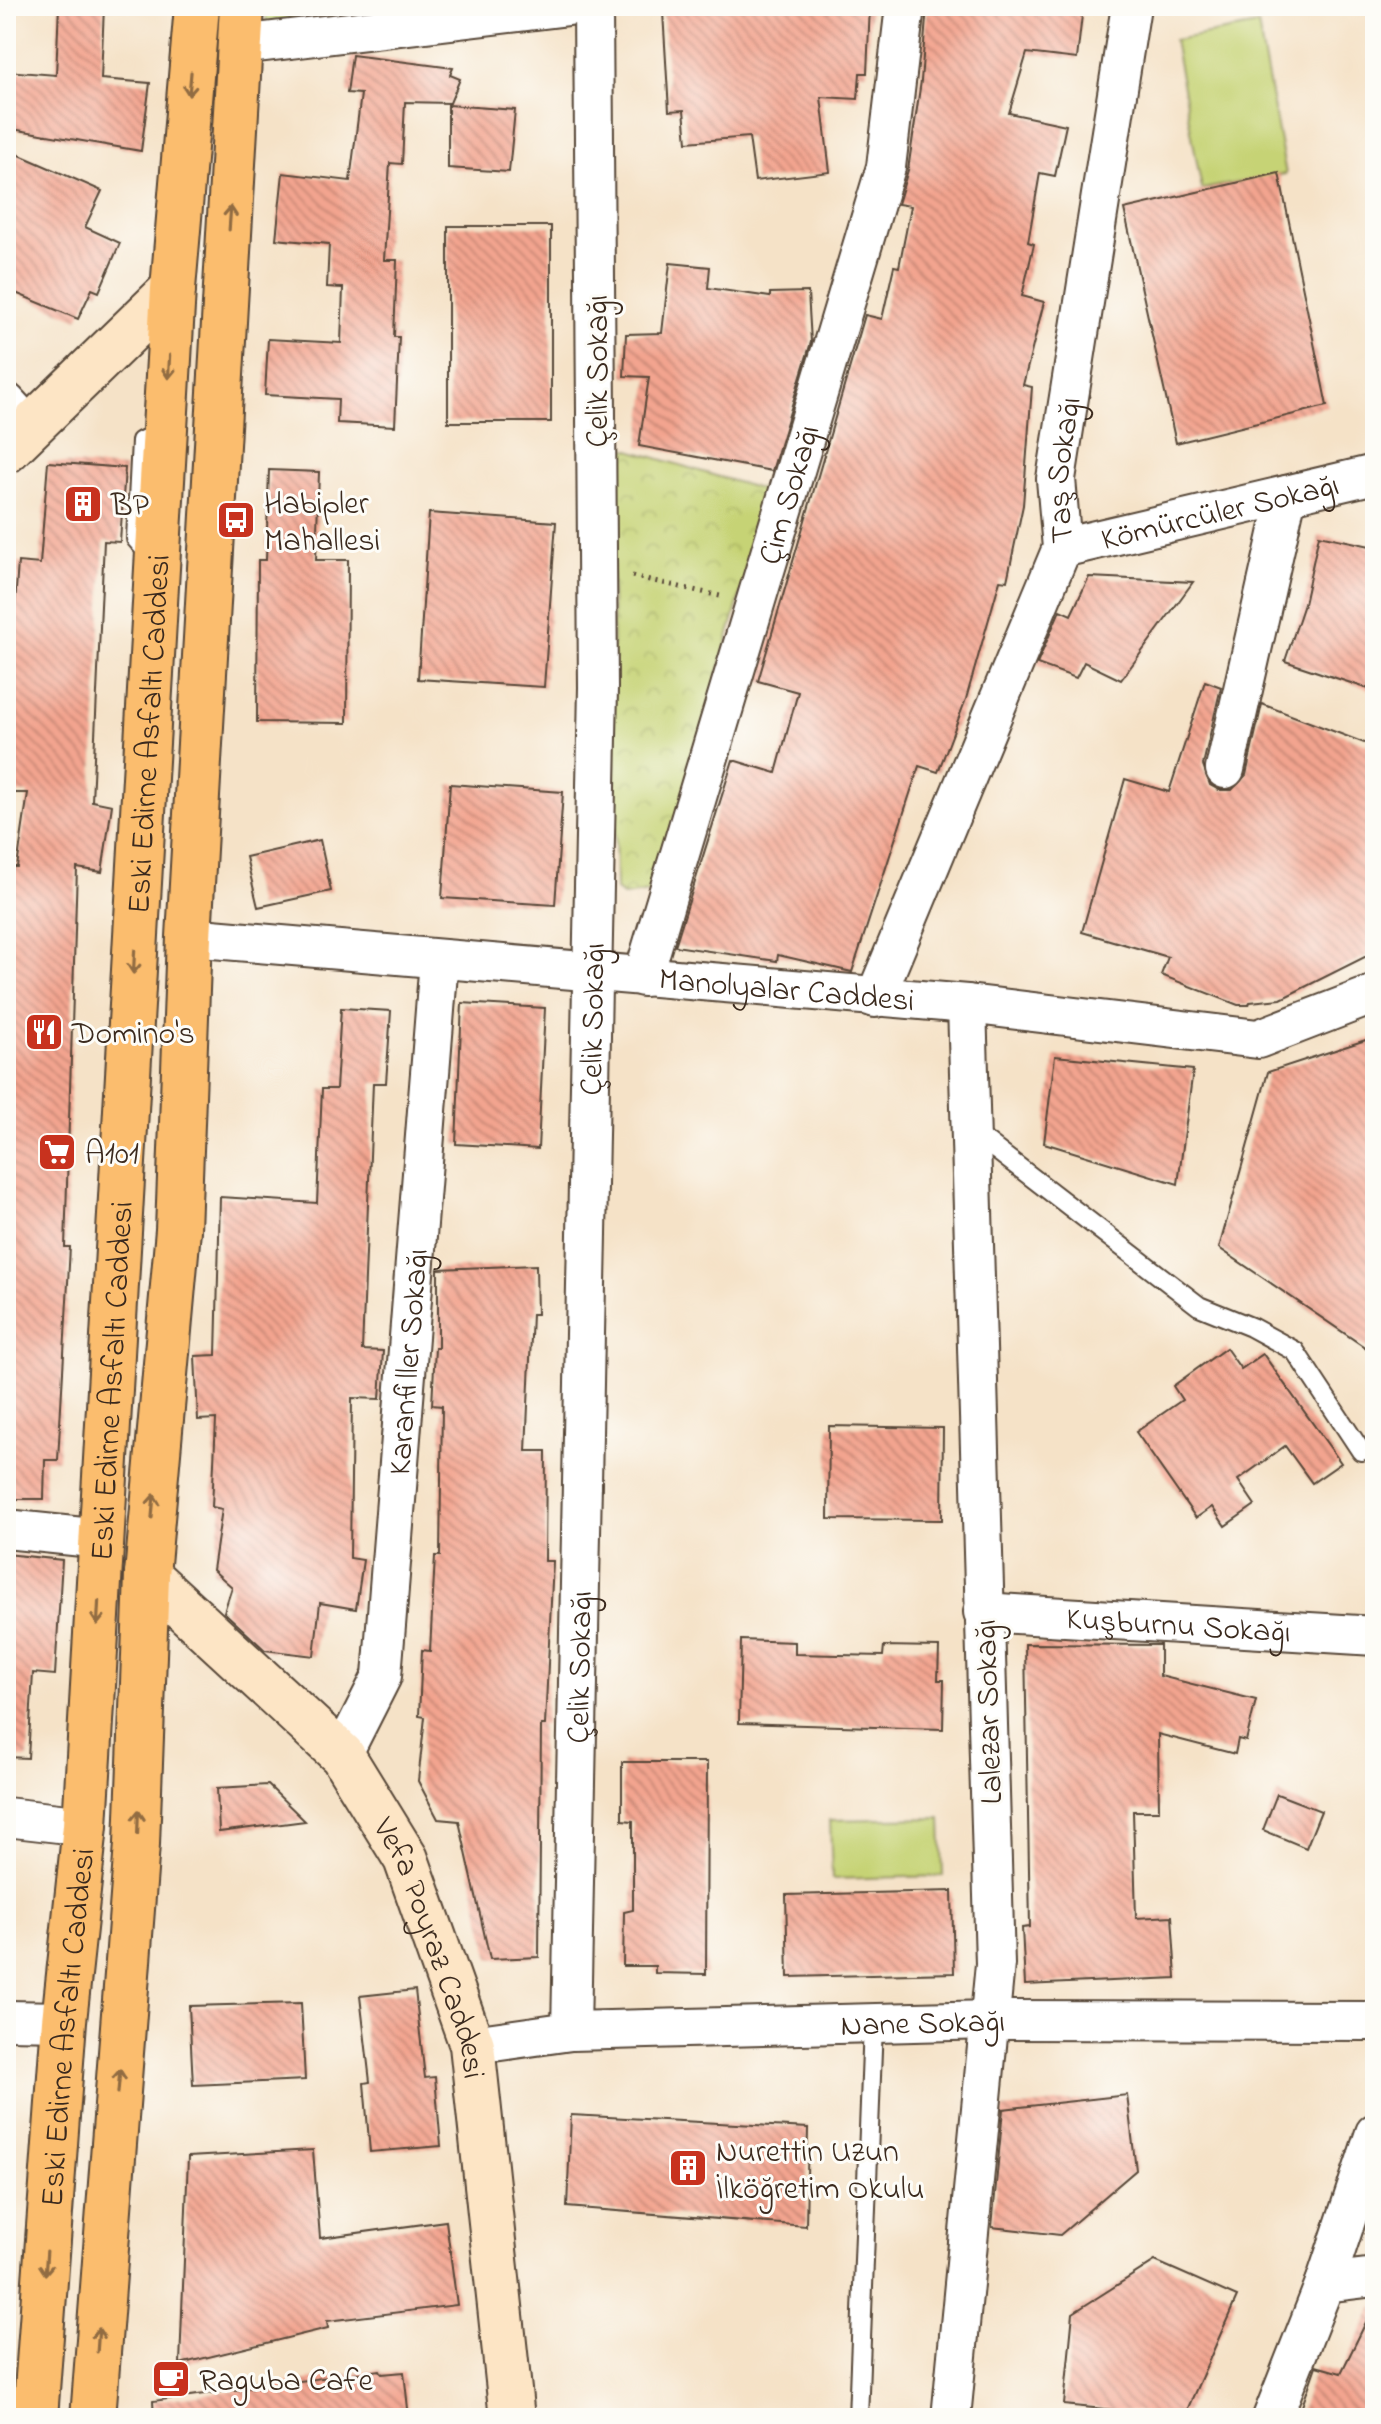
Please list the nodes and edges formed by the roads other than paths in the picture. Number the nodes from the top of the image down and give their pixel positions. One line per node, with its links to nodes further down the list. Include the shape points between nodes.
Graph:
1 (197, 6): 7 (main road, Eski Edirne Asfaltı Caddesi, one-way to 7)
2 (569, 6): 6 (street)
3 (593, 6): 16 (street, Çelik Sokağı, via 597,568)
4 (905, 6): 17 (street, Çim Sokağı, via 886,167)
5 (1131, 6): 12 (street, Taş Sokağı, via 1056,479)
6 (241, 25): 8 (main road, Eski Edirne Asfaltı Caddesi, one-way to 6)
7 (173, 289): 8 (main road); 9 (main road); 24 (main road, Eski Edirne Asfaltı Caddesi, one-way to 24)
8 (225, 296): 14 (main road, Eski Edirne Asfaltı Caddesi)
9 (13, 426)
10 (1375, 474): 11 (street, Kömürcüler Sokağı)
11 (1287, 495): 12 (street, Kömürcüler Sokağı); 13 (street)
12 (1062, 548): 19 (street, Taş Sokağı)
13 (1225, 769)
14 (189, 937): 15 (street, Manolyalar Caddesi); 25 (main road, Eski Edirne Asfaltı Caddesi, one-way to 14, via 178,1230)
15 (439, 960): 16 (street, Manolyalar Caddesi); 28 (street, Karanfiller Sokağı, via 382,1676)
16 (591, 973): 17 (street, Manolyalar Caddesi); 36 (street, Çelik Sokağı)
17 (643, 977): 19 (street, Manolyalar Caddesi)
18 (1375, 994): 20 (street, Manolyalar Caddesi, via 1258,1039)
19 (875, 998): 20 (street, Manolyalar Caddesi)
20 (967, 1004): 21 (street, Lalezar Sokağı)
21 (971, 1130): 22 (lane, via 1199,1306 1295,1351); 26 (street, Lalezar Sokağı)
22 (1361, 1451)
23 (6, 1529): 24 (street)
24 (102, 1539): 25 (main road); 30 (main road, Eski Edirne Asfaltı Caddesi, one-way to 30)
25 (147, 1575): 28 (main road, Vefa Poyraz Caddesi); 42 (main road, Eski Edirne Asfaltı Caddesi, one-way to 25, via 137,1844)
26 (983, 1612): 27 (street, Kuşburnu Sokağı); 32 (street, Lalezar Sokağı, via 995,1964)
27 (1375, 1636)
28 (342, 1755): 37 (main road, Vefa Poyraz Caddesi, via 406,1859)
29 (6, 1817): 30 (street)
30 (85, 1826): 33 (main road, Eski Edirne Asfaltı Caddesi)
31 (6, 2020): 33 (street)
32 (990, 2020): 34 (street, Nane Sokağı); 35 (street, Nane Sokağı); 45 (street, Lalezar Sokağı)
33 (64, 2021): 41 (main road, Eski Edirne Asfaltı Caddesi, one-way to 41)
34 (1375, 2021)
35 (873, 2024): 36 (street, Nane Sokağı); 44 (lane)
36 (571, 2031): 37 (street, Nane Sokağı)
37 (472, 2045): 43 (main road, Vefa Poyraz Caddesi)
38 (1375, 2133): 40 (street)
39 (1375, 2277): 40 (street)
40 (1325, 2283): 46 (street)
41 (35, 2418)
42 (93, 2418)
43 (512, 2418)
44 (858, 2418)
45 (951, 2418)
46 (1272, 2418)

